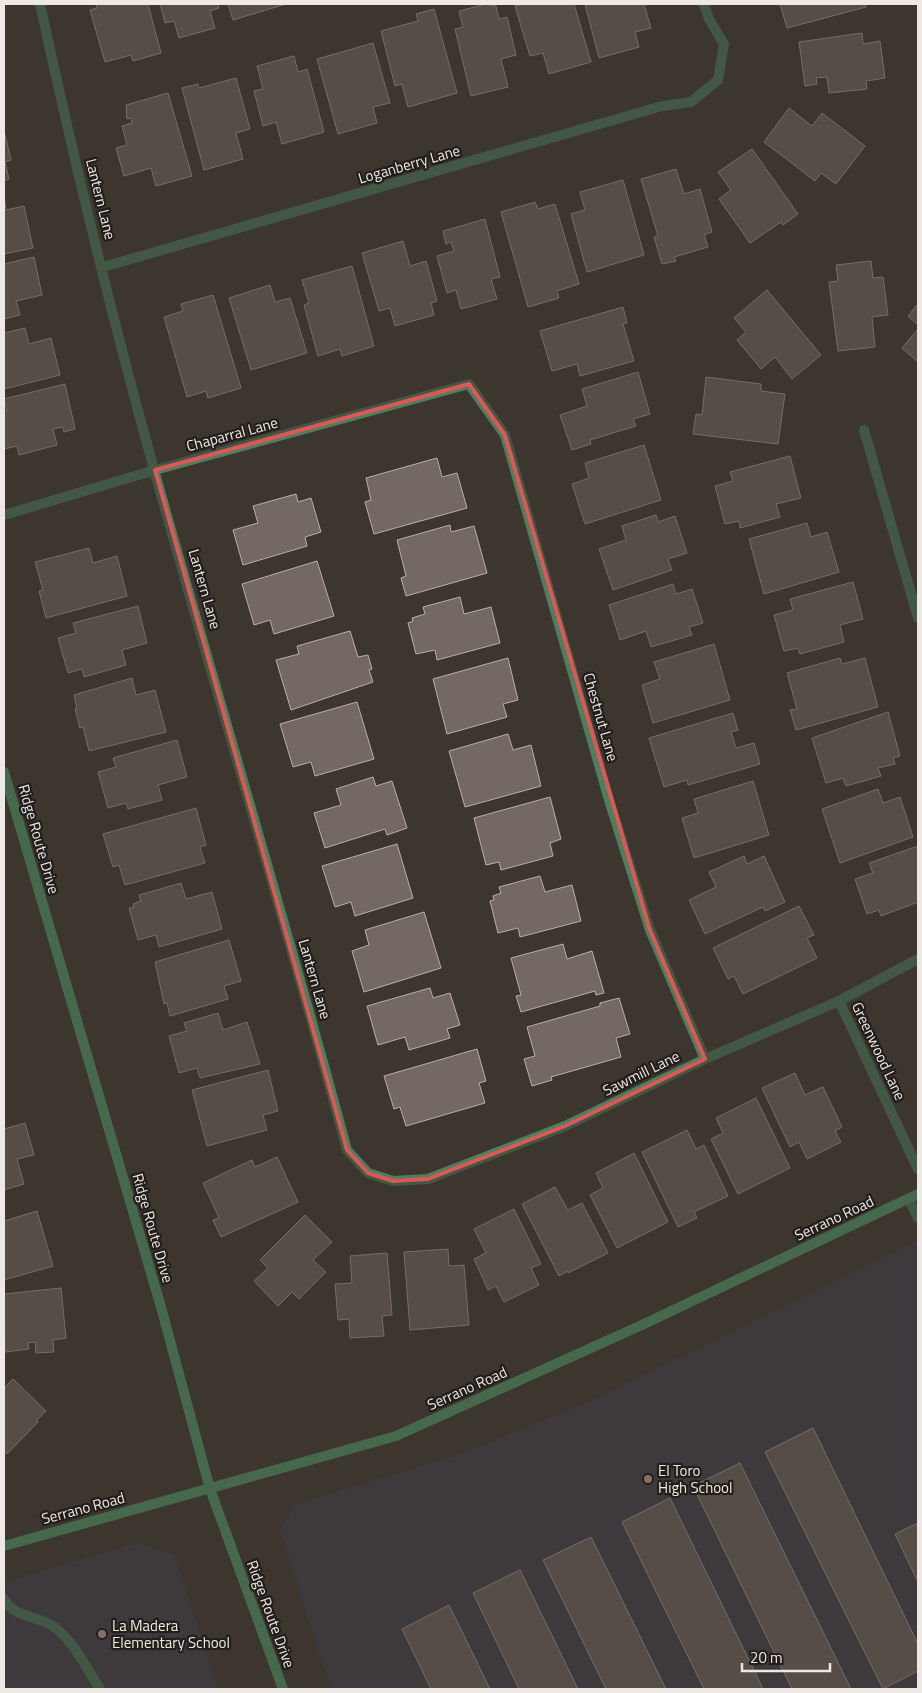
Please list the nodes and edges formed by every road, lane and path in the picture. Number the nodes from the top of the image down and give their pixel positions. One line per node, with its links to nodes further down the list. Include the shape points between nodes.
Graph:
1 (40, 4): 3 (street, Lantern Lane, via 66,125)
2 (704, 4): 3 (street, Loganberry Lane, via 724,44 718,80 691,102 652,109)
3 (103, 267): 6 (street, Lantern Lane)
4 (469, 384): 6 (street, Chaparral Lane); 12 (street, Chestnut Lane, via 505,435 609,800 650,930)
5 (864, 430): 8 (street)
6 (155, 470): 7 (street, Chaparral Lane); 14 (street, Lantern Lane, via 347,1150)
7 (4, 515)
8 (918, 618)
9 (4, 772): 17 (street, Ridge Route Drive, via 161,1307)
10 (918, 959): 11 (street, Sawmill Lane)
11 (838, 1001): 12 (street, Sawmill Lane); 13 (street, Greenwood Lane)
12 (705, 1059): 14 (street, Sawmill Lane, via 565,1126 428,1180 393,1181)
13 (918, 1169)
14 (368, 1173)
15 (914, 1196): 16 (street); 17 (street, Serrano Road, via 644,1324 396,1436)
16 (918, 1218)
17 (210, 1489): 18 (street, Serrano Road); 21 (street, Ridge Route Drive)
18 (4, 1546)
19 (4, 1599): 20 (street, via 15,1611 48,1622 58,1630)
20 (100, 1689)
21 (283, 1689)

